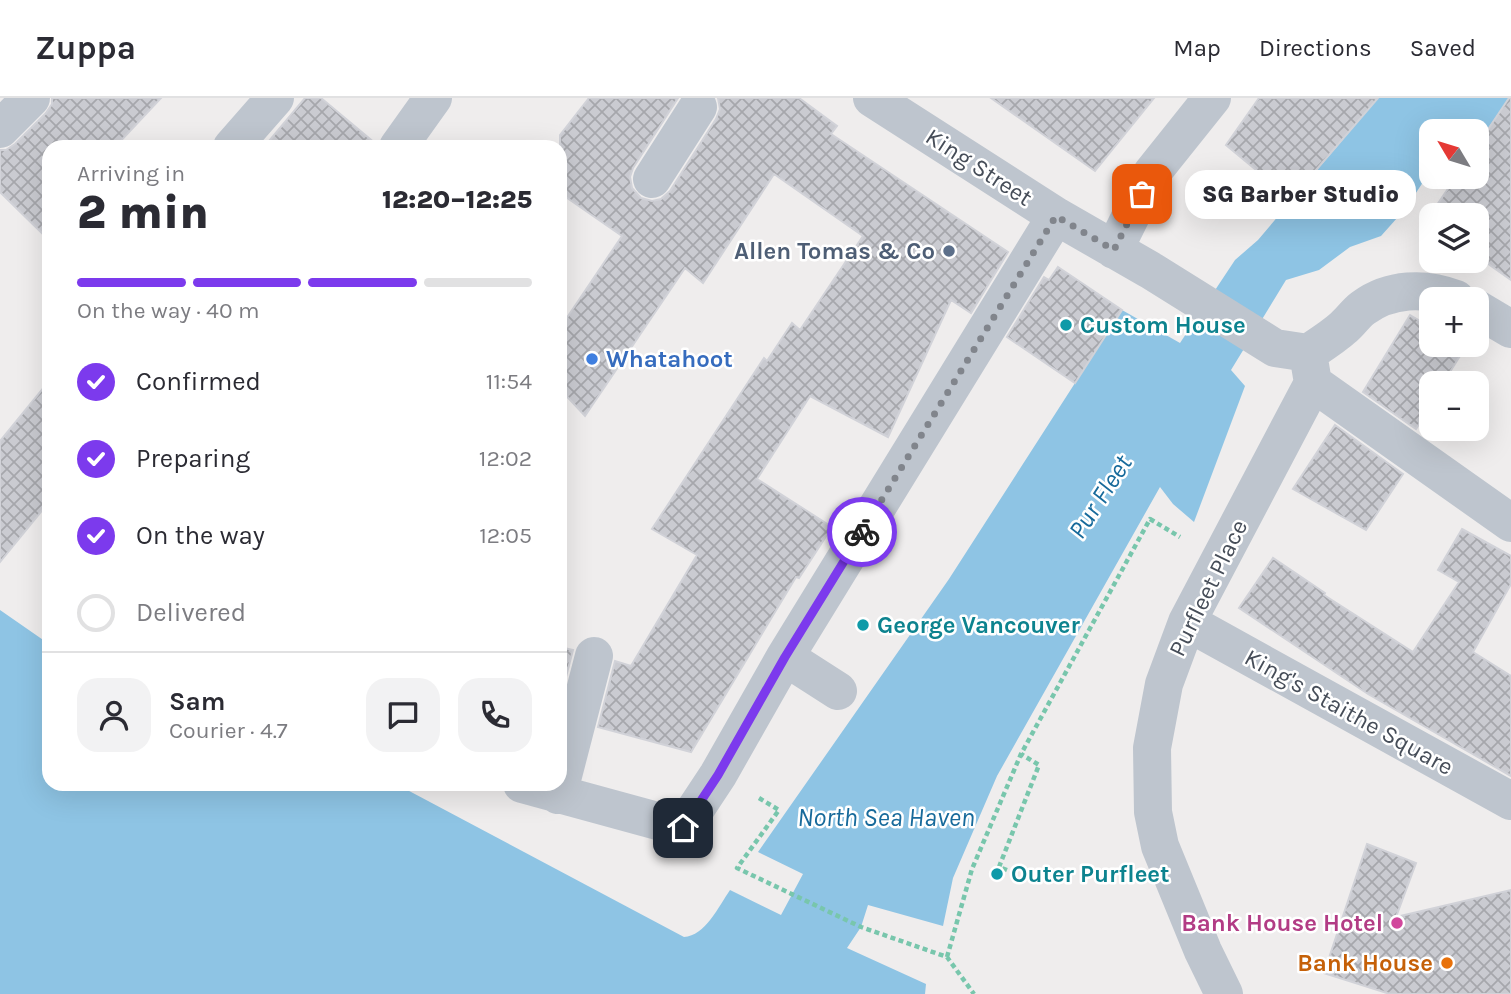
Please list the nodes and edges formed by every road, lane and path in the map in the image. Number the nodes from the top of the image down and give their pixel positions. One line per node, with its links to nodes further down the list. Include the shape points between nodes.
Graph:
1 (30, 98): 7 (street)
2 (275, 98): 8 (street)
3 (433, 98): 9 (street)
4 (872, 98): 11 (street, King Street)
5 (1212, 98): 12 (street, via 1152,173)
6 (698, 107): 10 (street)
7 (0, 129)
8 (238, 140)
9 (403, 140)
10 (652, 179)
11 (1056, 216): 12 (street, King Street); 21 (street)
12 (1114, 250): 16 (street, King Street)
13 (1419, 291): 16 (street, Purfleet Place, via 1379,297)
14 (1489, 316): 15 (street)
15 (1511, 329)
16 (1299, 361): 17 (street, King Street); 18 (street, Purfleet Place)
17 (1511, 523)
18 (1220, 560): 19 (street, Purfleet Place); 23 (path, via 1150,519)
19 (1187, 622): 29 (street, King's Staithe Square); 33 (street, Purfleet Place, via 1157,714 1152,748 1153,812 1171,877)
20 (594, 656): 24 (street)
21 (785, 657): 22 (street); 25 (street)
22 (838, 691)
23 (1021, 754): 30 (path, via 1039,765 999,867); 31 (path, via 972,869)
24 (567, 760)
25 (718, 775): 28 (street, via 683,828); 31 (path, via 779,810 737,868 861,927)
26 (545, 791): 28 (street)
27 (559, 791): 28 (street)
28 (558, 795)
29 (1511, 801)
30 (1007, 870)
31 (947, 957): 32 (path)
32 (974, 994)
33 (1224, 994)

